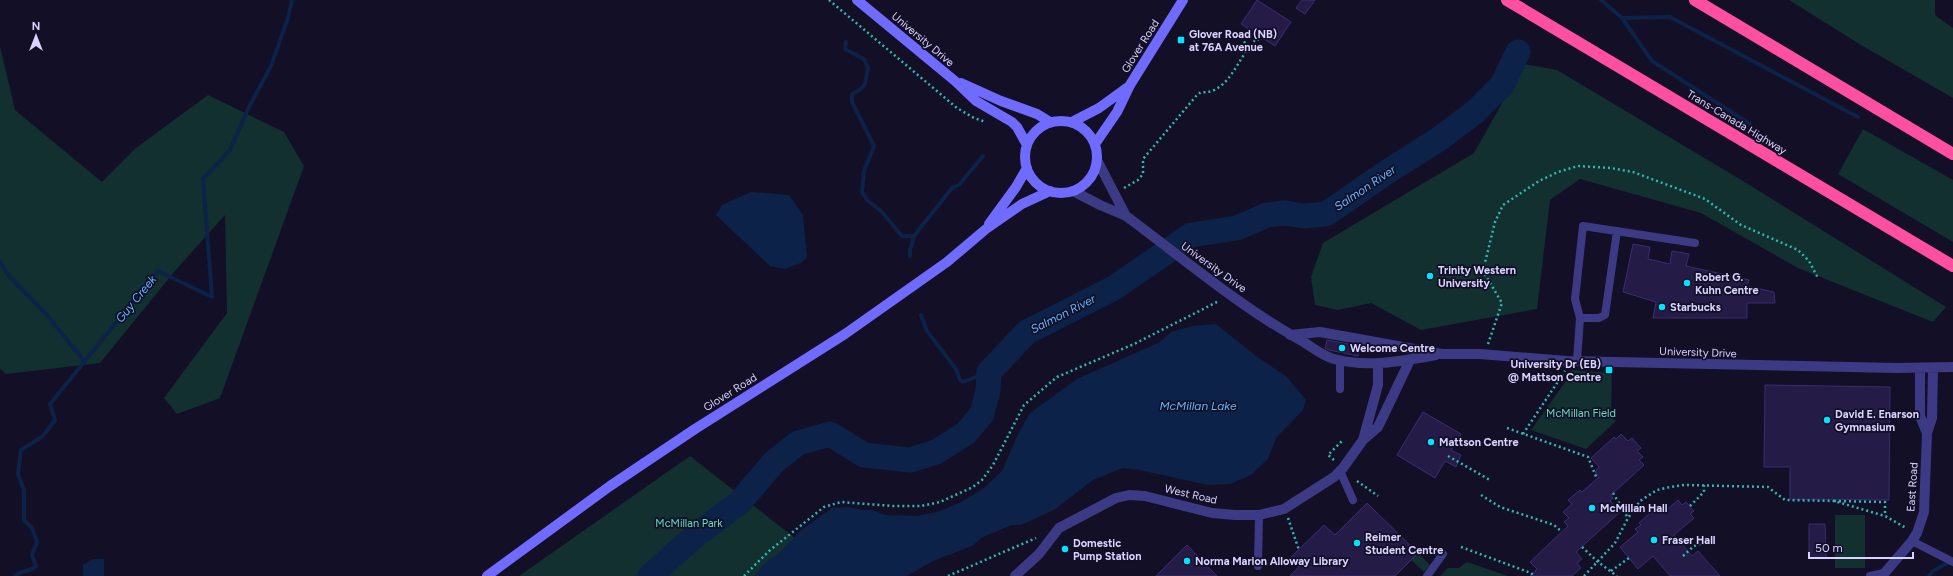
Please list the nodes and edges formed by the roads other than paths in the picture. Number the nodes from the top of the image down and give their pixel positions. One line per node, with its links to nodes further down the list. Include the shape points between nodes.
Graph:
1 (857, 0): 5 (main road, University Drive)
2 (1183, 0): 6 (main road, Glover Road)
3 (1507, 0): 20 (highway, Trans-Canada Highway)
4 (1696, 0): 11 (highway)
5 (955, 81): 7 (main road, University Drive, via 1037,114); 10 (main road, University Drive, via 976,102 1014,124)
6 (1130, 85): 8 (main road, Glover Road, via 1099,108); 9 (main road, Glover Road, via 1117,112)
7 (1050, 122): 8 (main road); 10 (main road, via 1040,127)
8 (1072, 122): 9 (main road, via 1090,134)
9 (1095, 144): 12 (main road)
10 (1027, 145): 13 (main road)
11 (1953, 154)
12 (1097, 160): 15 (main road, via 1090,179); 16 (street, University Drive)
13 (1027, 168): 14 (main road, via 1036,182); 17 (main road, Glover Road)
14 (1050, 191): 15 (main road); 17 (main road, Glover Road, via 1022,204)
15 (1073, 191): 16 (street, University Drive)
16 (1128, 218): 22 (street, University Drive)
17 (986, 229): 42 (main road, Glover Road, via 947,262 845,334 695,429)
18 (1617, 231): 19 (lane); 21 (lane, via 1605,314 1599,318); 21 (lane, via 1583,226 1575,299)
19 (1695, 243)
20 (1953, 266)
21 (1580, 318): 26 (lane)
22 (1290, 335): 23 (street, University Drive, via 1320,332); 24 (street, University Drive, via 1333,359)
23 (1442, 354): 25 (street, University Drive); 26 (street, University Drive, via 1484,354)
24 (1340, 360): 27 (street, University Drive); 31 (lane)
25 (1410, 360): 27 (street, University Drive); 33 (street, West Road, via 1378,427)
26 (1572, 361): 29 (street, University Drive)
27 (1378, 363): 33 (street, West Road, via 1378,385)
28 (1953, 367): 30 (street, University Drive)
29 (1920, 368): 30 (street, University Drive); 32 (street, East Road, via 1920,416)
30 (1934, 368): 32 (street, East Road, via 1932,418)
31 (1340, 389)
32 (1927, 433): 37 (street, East Road, via 1924,512)
33 (1363, 440): 34 (street, West Road)
34 (1340, 471): 35 (lane); 36 (street, West Road, via 1284,509)
35 (1353, 500)
36 (1259, 515): 40 (lane); 43 (street, West Road, via 1212,513 1145,496 1129,495 1116,498 1059,528 1039,554)
37 (1912, 541): 39 (lane); 41 (street, East Road)
38 (1443, 554): 44 (lane)
39 (1953, 562)
40 (1258, 566)
41 (1883, 575): 45 (lane)
42 (487, 576)
43 (1015, 576)
44 (1427, 576)
45 (1870, 576)

